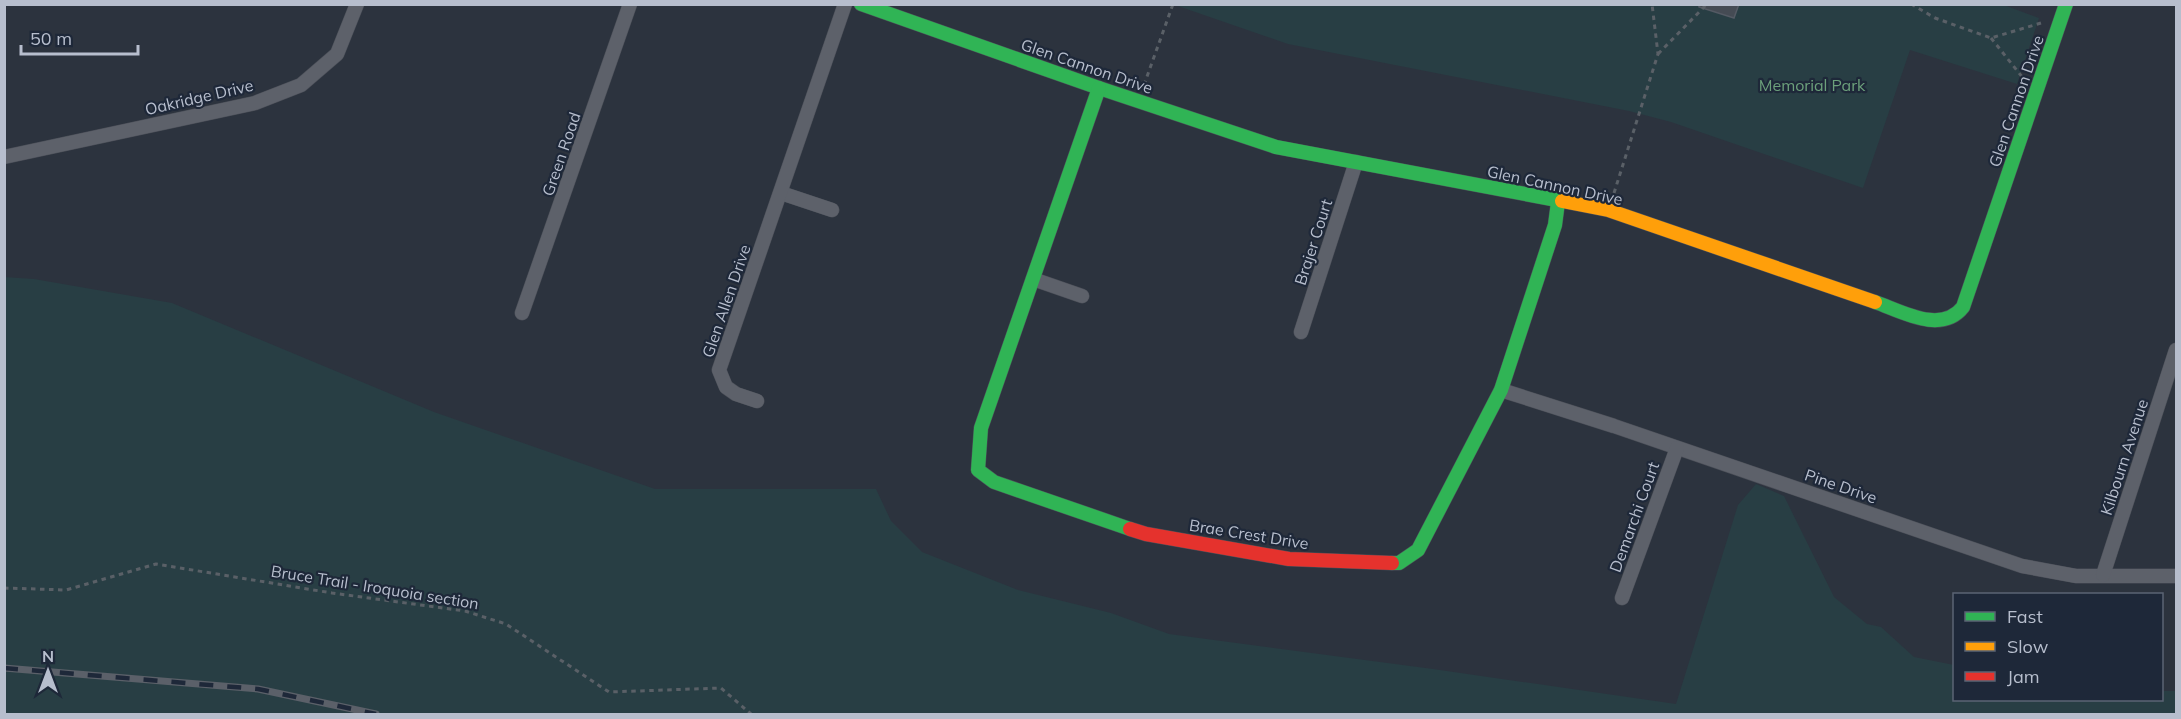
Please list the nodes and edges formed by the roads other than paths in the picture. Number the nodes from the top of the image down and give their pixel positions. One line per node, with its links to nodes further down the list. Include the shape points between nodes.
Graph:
1 (357, 4): 7 (street, Oakridge Drive, via 337,54 301,85 255,103)
2 (630, 4): 14 (street, Green Road)
3 (845, 4): 9 (street, Glen Allen Drive)
4 (861, 4): 6 (street, Glen Cannon Drive)
5 (2064, 11): 10 (street, Glen Cannon Drive, via 1963,307 1944,321 1930,321 1608,210)
6 (1099, 88): 8 (street, Glen Cannon Drive, via 1276,147); 12 (street, Brae Crest Drive)
7 (4, 157)
8 (1356, 162): 10 (street, Glen Cannon Drive); 15 (street, Brajer Court)
9 (781, 193): 11 (street); 18 (street, Glen Allen Drive, via 720,370 726,387)
10 (1558, 202): 17 (street, Brae Crest Drive, via 1555,225)
11 (832, 210)
12 (1033, 279): 13 (street); 17 (street, Brae Crest Drive, via 981,428 978,470 994,482 1146,534 1289,560 1399,563 1418,550)
13 (1082, 296)
14 (522, 313)
15 (1301, 332)
16 (2176, 350): 20 (street, Kilbourn Avenue)
17 (1501, 390): 19 (street, Pine Drive)
18 (757, 401)
19 (1677, 448): 20 (street, Pine Drive, via 2022,566 2076,576); 22 (street, Demarchi Court)
20 (2103, 574): 21 (street, Pine Drive)
21 (2176, 576)
22 (1622, 598)

